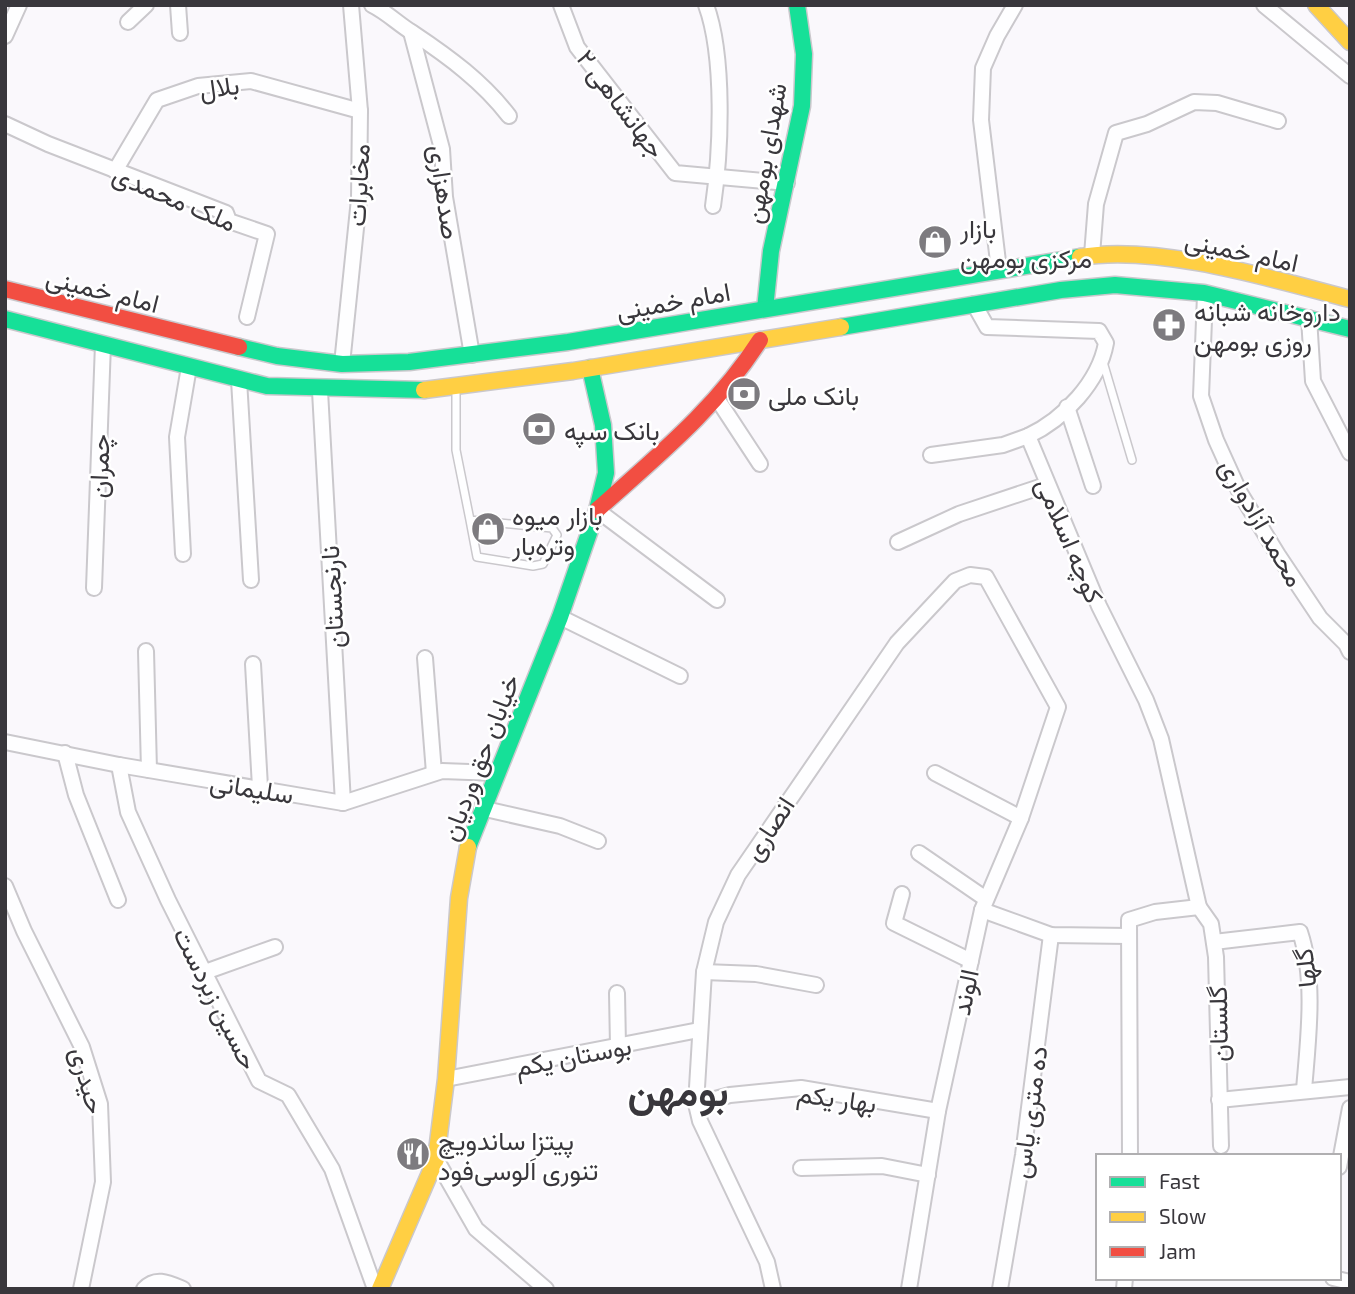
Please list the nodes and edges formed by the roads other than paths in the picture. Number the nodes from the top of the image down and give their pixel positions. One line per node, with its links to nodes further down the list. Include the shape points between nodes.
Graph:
1 (19, 5): 15 (street)
2 (146, 5): 12 (street)
3 (178, 5): 14 (street)
4 (351, 5): 18 (street, مخابرات)
5 (372, 5): 13 (street)
6 (561, 5): 23 (street, جهانشاهی ۲, via 577,47 675,173)
7 (706, 5): 23 (street, via 715,46)
8 (797, 5): 24 (main road, شهدای بومهن, via 804,54 802,106)
9 (1015, 5): 27 (street, via 983,68 981,120)
10 (1264, 5): 17 (street)
11 (1316, 5): 16 (main road)
12 (128, 22)
13 (411, 32): 19 (street, via 491,93); 39 (street, صدهزاری, via 442,149 445,197)
14 (180, 33)
15 (5, 36)
16 (1350, 42)
17 (1350, 76)
18 (360, 111): 22 (street, بلال, via 251,81 198,86 157,100); 41 (street, مخابرات, via 359,199)
19 (509, 116)
20 (1278, 121): 26 (street, via 1217,103 1194,102 1116,133 1096,204)
21 (5, 124): 22 (street, ملک محمدی)
22 (115, 170): 33 (street, ملک محمدی, via 267,234)
23 (717, 177): 24 (street, جهانشاهی ۲); 25 (street)
24 (787, 183): 32 (main road, شهدای بومهن, via 771,251)
25 (713, 206)
26 (1092, 256): 27 (main road, امام خمینی); 30 (main road, امام خمینی, via 1171,260)
27 (999, 270): 32 (main road, امام خمینی)
28 (5, 289): 41 (main road, امام خمینی, via 277,356)
29 (1205, 296): 31 (main road, امام خمینی, via 1116,285); 34 (main road, امام خمینی); 65 (street, محمد آزادواری, via 1201,396 1216,440 1240,493 1278,555 1320,618)
30 (1350, 299)
31 (974, 304): 37 (main road, امام خمینی); 40 (street, via 987,327 1100,331 1107,343)
32 (765, 309): 39 (main road, امام خمینی)
33 (247, 317)
34 (1309, 318): 36 (main road, امام خمینی); 50 (street, via 1313,381)
35 (5, 319): 38 (main road, امام خمینی)
36 (1350, 329)
37 (760, 340): 43 (main road, امام خمینی); 47 (main road, via 742,372)
38 (103, 344): 42 (main road, امام خمینی); 61 (street, چمران)
39 (472, 355): 41 (main road, امام خمینی)
40 (1103, 362): 48 (street); 52 (lane)
41 (342, 364)
42 (189, 367): 44 (main road, امام خمینی); 59 (street, via 177,437)
43 (590, 368): 45 (main road, امام خمینی); 56 (main road, خیابان حق وردیان, via 605,449 606,473)
44 (239, 380): 46 (main road, امام خمینی); 60 (street)
45 (456, 386): 46 (main road, امام خمینی, via 411,392); 57 (lane, via 456,450)
46 (320, 391): 78 (street, نارنجستان)
47 (718, 400): 53 (street); 56 (main road)
48 (1067, 407): 49 (street); 55 (street)
49 (1028, 436): 51 (street, via 1003,445); 54 (street, کوچه اسلامی)
50 (1350, 453)
51 (932, 455)
52 (1132, 460)
53 (760, 464)
54 (1046, 485): 58 (street, via 959,514); 87 (street, کوچه اسلامی, via 1161,739)
55 (1093, 486)
56 (597, 510): 62 (street); 63 (main road, خیابان حق وردیان)
57 (470, 520): 57 (lane, via 477,557 543,564 557,535 552,528)
58 (898, 542)
59 (183, 554)
60 (251, 580)
61 (94, 588)
62 (717, 600)
63 (560, 617): 68 (street); 74 (main road, خیابان حق وردیان)
64 (146, 651): 73 (street)
65 (1350, 652)
66 (425, 658): 76 (street)
67 (253, 664): 77 (street)
68 (680, 676)
69 (1058, 707): 80 (street, الوند); 94 (street, انصاری, via 986,577 970,575 955,581 897,643 767,828 716,922)
70 (5, 741): 71 (street, سلیمانی)
71 (65, 753): 72 (street, سلیمانی); 85 (street, via 76,795)
72 (119, 765): 73 (street, سلیمانی); 93 (street, حسین زبردست, via 128,811)
73 (149, 770): 77 (street, سلیمانی)
74 (496, 773): 76 (street, سلیمانی); 79 (main road, خیابان حق وردیان)
75 (935, 773): 80 (street)
76 (434, 774): 78 (street, سلیمانی)
77 (260, 787): 78 (street, سلیمانی)
78 (343, 803)
79 (481, 808): 81 (street, via 560,826); 99 (main road, خیابان حق وردیان, via 466,852 459,898)
80 (1021, 818): 86 (street, الوند)
81 (598, 841)
82 (919, 853): 86 (street)
83 (5, 886): 112 (street, حیدری, via 82,1047 100,1104 103,1182)
84 (902, 894): 92 (street, via 894,923)
85 (118, 900)
86 (984, 905): 88 (street); 92 (street, الوند)
87 (1199, 907): 89 (street, via 1129,919); 90 (street, گلستان, via 1212,924)
88 (1051, 935): 89 (street); 119 (street, ده متری یاس, via 1023,1155)
89 (1129, 936): 107 (street)
90 (1214, 942): 101 (street, گلها, via 1300,932 1306,950); 102 (street, گلستان)
91 (275, 947): 93 (street)
92 (971, 961): 105 (street, الوند)
93 (205, 972): 115 (street, حسین زبردست, via 259,1081 288,1095 332,1169)
94 (704, 972): 95 (street, via 756,974); 97 (street, انصاری)
95 (816, 985)
96 (617, 993): 98 (street)
97 (699, 1030): 98 (street, بوستان یکم); 103 (street, انصاری)
98 (618, 1046): 99 (street, بوستان یکم)
99 (446, 1079): 109 (main road, خیابان حق وردیان)
100 (1350, 1087): 101 (street)
101 (1304, 1090): 102 (street)
102 (1219, 1100): 106 (street, گلستان)
103 (696, 1104): 105 (street, بهار یکم, via 730,1095 802,1088); 117 (street, انصاری, via 767,1262)
104 (1350, 1108): 108 (street)
105 (938, 1111): 111 (street, الوند)
106 (1222, 1146)
107 (1130, 1154)
108 (1341, 1156)
109 (436, 1159): 115 (main road, خیابان حق وردیان); 116 (street, via 476,1229)
110 (801, 1168): 111 (street, via 882,1166)
111 (928, 1175): 118 (street, الوند)
112 (81, 1289)
113 (144, 1289): 114 (street, via 162,1280)
114 (183, 1289)
115 (377, 1289)
116 (546, 1289)
117 (774, 1289)
118 (909, 1289)
119 (1000, 1289)

